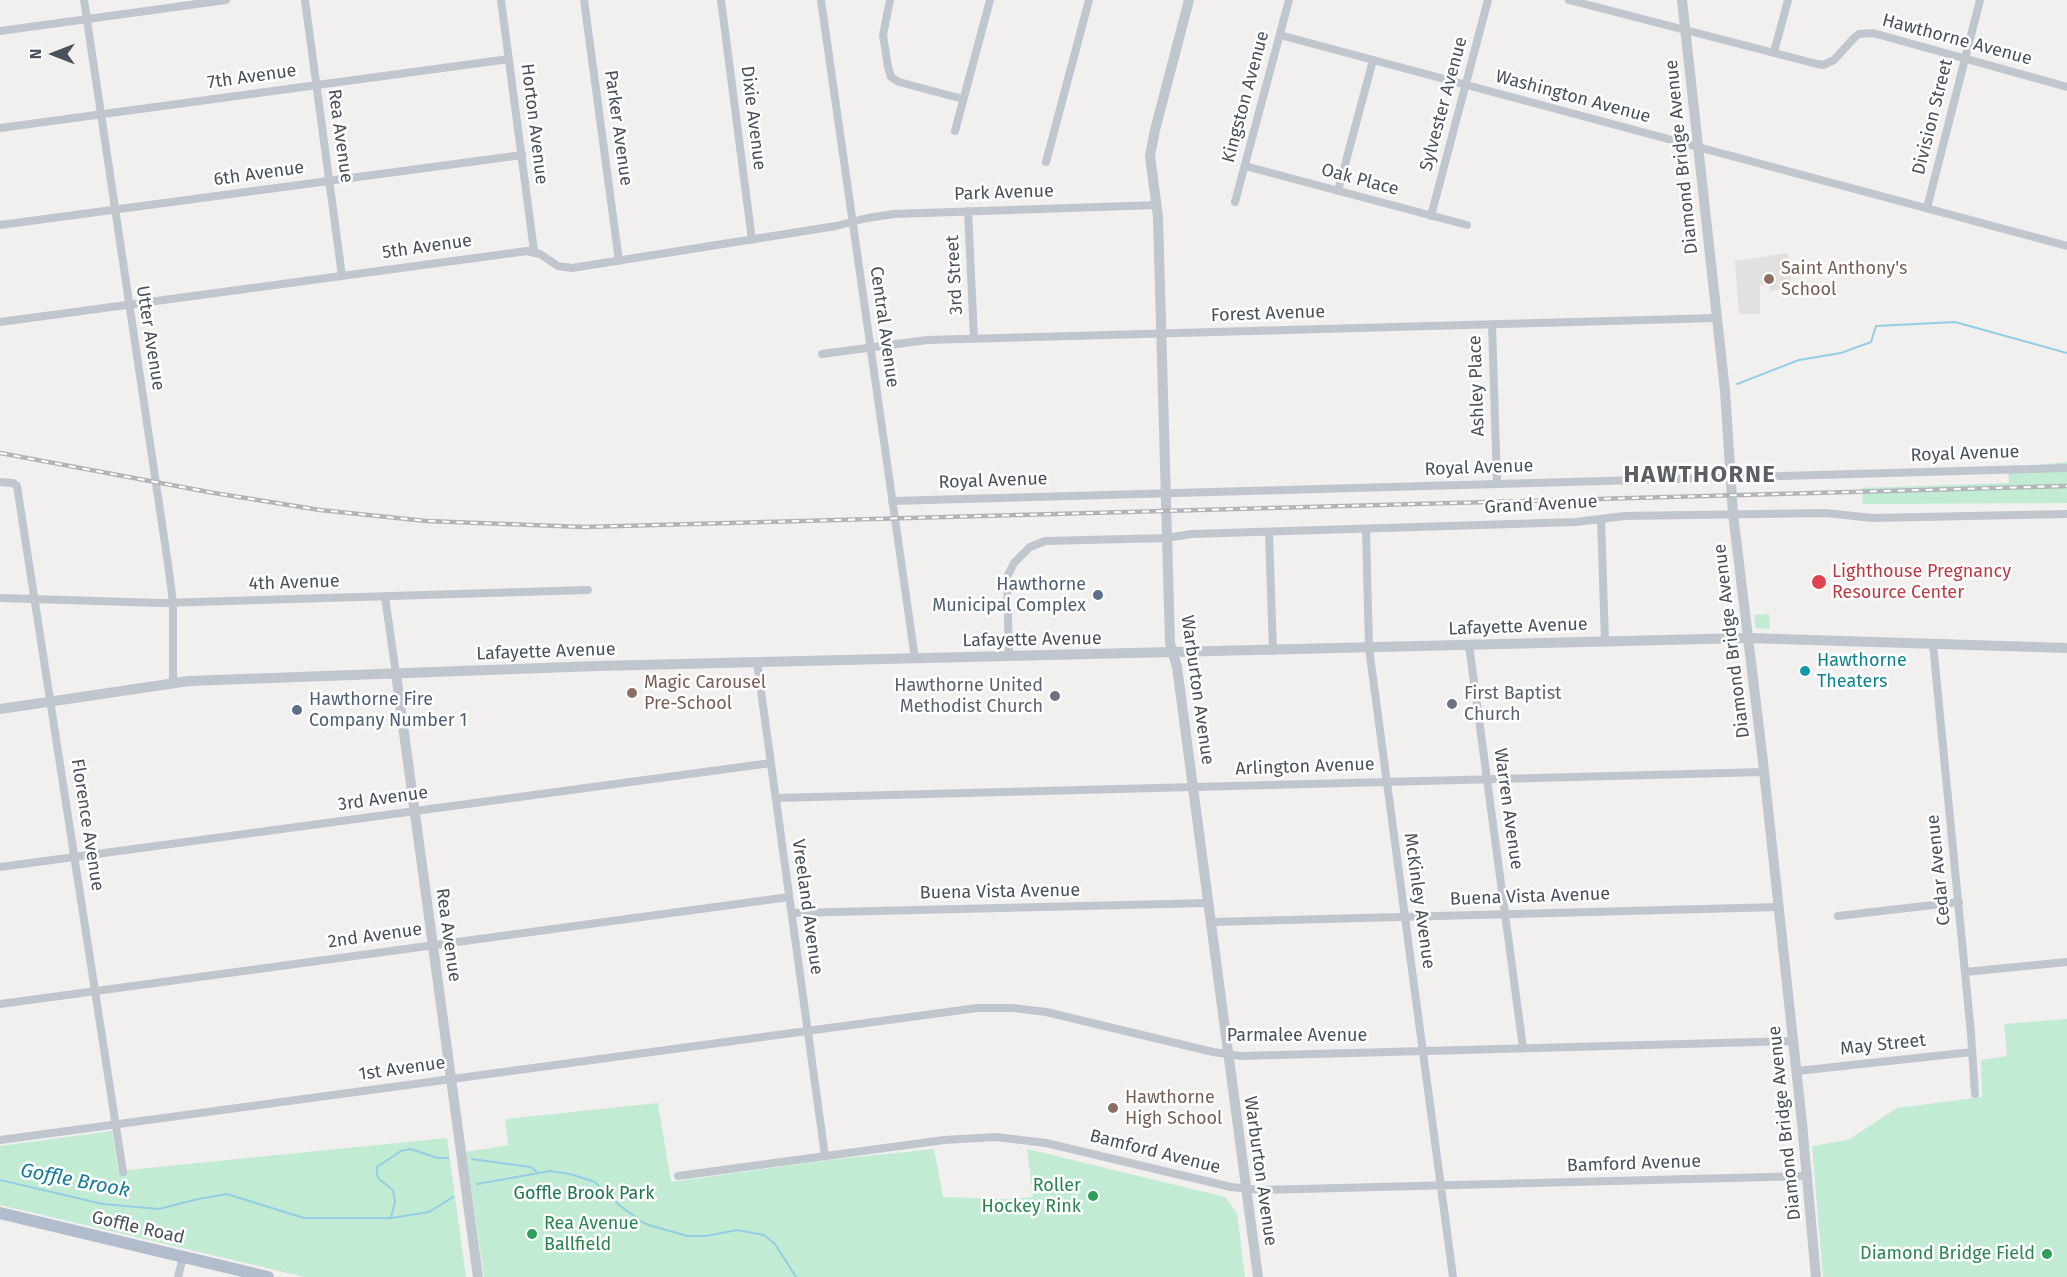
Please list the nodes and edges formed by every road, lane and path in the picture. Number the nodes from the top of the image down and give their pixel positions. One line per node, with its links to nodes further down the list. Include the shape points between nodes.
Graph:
1 (84, 0): 19 (street, Utter Avenue)
2 (226, 0): 19 (street)
3 (305, 0): 27 (street, Rea Avenue)
4 (501, 0): 24 (street, Horton Avenue)
5 (584, 0): 52 (street, Parker Avenue)
6 (721, 0): 49 (street, Dixie Avenue)
7 (821, 0): 46 (street, Central Avenue)
8 (890, 0): 30 (street, via 883,36 891,77)
9 (990, 0): 30 (street)
10 (1089, 0): 36 (street)
11 (1189, 0): 41 (street, Warburton Avenue, via 1152,144 1151,170)
12 (1289, 0): 22 (street, Kingston Avenue)
13 (1488, 0): 28 (street, Sylvester Avenue)
14 (1569, 0): 18 (street, Hawthorne Avenue)
15 (1682, 0): 20 (street, Diamond Bridge Avenue)
16 (1788, 0): 23 (street)
17 (1980, 0): 25 (street, Division Street)
18 (1587, 2): 20 (street, Hawthorne Avenue)
19 (87, 19): 21 (street); 31 (street, Utter Avenue)
20 (1685, 29): 23 (street, Hawthorne Avenue); 34 (street, Diamond Bridge Avenue)
21 (0, 31)
22 (1280, 35): 26 (street, Washington Avenue); 37 (street, Kingston Avenue)
23 (1774, 52): 25 (street, Hawthorne Avenue, via 1823,64 1834,60 1859,34 1873,33)
24 (509, 59): 27 (street, 7th Avenue); 35 (street, Horton Avenue)
25 (1965, 59): 29 (street, Hawthorne Avenue); 42 (street, Division Street)
26 (1373, 60): 28 (street, Washington Avenue); 39 (street)
27 (316, 85): 31 (street, 7th Avenue); 38 (street, Rea Avenue)
28 (1466, 85): 34 (street, Washington Avenue); 45 (street, Sylvester Avenue)
29 (2067, 87)
30 (963, 99): 33 (street)
31 (100, 114): 32 (street, 7th Avenue); 43 (street, Utter Avenue)
32 (0, 128)
33 (955, 131)
34 (1698, 147): 42 (street, Washington Avenue); 55 (street, Diamond Bridge Avenue)
35 (522, 155): 38 (street, 6th Avenue); 51 (street, Horton Avenue)
36 (1046, 162)
37 (1245, 166): 39 (street, Oak Place); 40 (street, Kingston Avenue)
38 (329, 181): 43 (street, 6th Avenue); 53 (street, Rea Avenue)
39 (1338, 191): 45 (street, Oak Place)
40 (1235, 202)
41 (1157, 205): 44 (street, Park Avenue); 58 (street, Warburton Avenue)
42 (1927, 208): 50 (street, Washington Avenue)
43 (114, 210): 47 (street, 6th Avenue); 54 (street, Utter Avenue)
44 (968, 211): 46 (street, Park Avenue, via 894,214); 59 (street, 3rd Street)
45 (1431, 216): 48 (street, Oak Place)
46 (852, 222): 49 (street); 60 (street, Central Avenue)
47 (0, 225)
48 (1467, 225)
49 (752, 240): 52 (street)
50 (2067, 246)
51 (534, 251): 52 (street, via 565,268); 53 (street, 5th Avenue)
52 (619, 261)
53 (342, 276): 54 (street, 5th Avenue)
54 (129, 305): 56 (street, 5th Avenue); 78 (street, Utter Avenue)
55 (1717, 318): 57 (street, Forest Avenue); 63 (street, Diamond Bridge Avenue)
56 (0, 322)
57 (1492, 324): 58 (street, Forest Avenue); 65 (street, Ashley Place)
58 (1161, 333): 59 (street, Forest Avenue); 66 (street, Warburton Avenue)
59 (974, 338): 60 (street, Forest Avenue)
60 (870, 346): 61 (street, Forest Avenue); 67 (street, Central Avenue)
61 (822, 354)
62 (2067, 468): 63 (street, Royal Avenue)
63 (1731, 477): 65 (street, Royal Avenue); 68 (street, Diamond Bridge Avenue)
64 (0, 482): 77 (street, Florence Avenue, via 17,486)
65 (1497, 484): 66 (street, Royal Avenue)
66 (1166, 493): 67 (street, Royal Avenue); 73 (street, Warburton Avenue)
67 (892, 501): 88 (street, Central Avenue)
68 (1733, 514): 69 (street, Grand Avenue, via 1826,513 1872,518); 70 (street, Grand Avenue); 79 (street, Diamond Bridge Avenue)
69 (2067, 514)
70 (1601, 519): 71 (street, Grand Avenue); 80 (street)
71 (1366, 529): 72 (street, Grand Avenue); 83 (street, McKinley Avenue)
72 (1269, 532): 73 (street, Grand Avenue); 85 (street)
73 (1167, 538): 86 (street, Warburton Avenue); 87 (street, Grand Avenue, via 1034,544 1007,578)
74 (588, 590): 75 (street, 4th Avenue)
75 (385, 597): 78 (street, 4th Avenue); 90 (street, Rea Avenue)
76 (0, 598): 77 (street, 4th Avenue)
77 (34, 599): 78 (street, 4th Avenue); 92 (street, Florence Avenue)
78 (173, 602): 91 (street, Utter Avenue)
79 (1747, 638): 80 (street, Lafayette Avenue); 81 (street, Lafayette Avenue); 95 (street, Diamond Bridge Avenue)
80 (1605, 641): 82 (street, Lafayette Avenue)
81 (1933, 644): 84 (street, Lafayette Avenue); 104 (street, Cedar Avenue)
82 (1469, 645): 83 (street, Lafayette Avenue); 96 (street, Warren Avenue)
83 (1369, 648): 85 (street, Lafayette Avenue); 97 (street, McKinley Avenue)
84 (2067, 648)
85 (1273, 651): 86 (street, Lafayette Avenue)
86 (1173, 653): 87 (street, Lafayette Avenue); 98 (street, Warburton Avenue)
87 (1009, 657): 88 (street, Lafayette Avenue)
88 (915, 659): 89 (street, Lafayette Avenue)
89 (757, 662): 90 (street, Lafayette Avenue); 94 (street, Vreeland Avenue)
90 (396, 674): 91 (street, Lafayette Avenue); 100 (street, Rea Avenue)
91 (173, 682): 92 (street, Lafayette Avenue)
92 (51, 701): 93 (street, Lafayette Avenue); 101 (street, Florence Avenue)
93 (0, 709)
94 (771, 763): 99 (street, Vreeland Avenue); 100 (street, 3rd Avenue)
95 (1764, 772): 96 (street, Arlington Avenue); 106 (street, Diamond Bridge Avenue)
96 (1487, 779): 97 (street, Arlington Avenue); 108 (street, Warren Avenue)
97 (1387, 782): 98 (street, Arlington Avenue); 110 (street, McKinley Avenue)
98 (1193, 787): 99 (street, Arlington Avenue); 105 (street, Warburton Avenue)
99 (776, 798): 103 (street, Vreeland Avenue)
100 (414, 811): 101 (street, 3rd Avenue); 112 (street, Rea Avenue)
101 (75, 857): 102 (street, 3rd Avenue); 115 (street, Florence Avenue)
102 (0, 867)
103 (789, 897): 107 (street, Vreeland Avenue); 112 (street, 2nd Avenue)
104 (1959, 902): 109 (street); 114 (street, Cedar Avenue)
105 (1208, 903): 107 (street, Buena Vista Avenue); 111 (street, Warburton Avenue)
106 (1779, 907): 108 (street, Buena Vista Avenue); 118 (street, Diamond Bridge Avenue)
107 (792, 913): 117 (street, Vreeland Avenue)
108 (1505, 914): 110 (street, Buena Vista Avenue); 119 (street, Warren Avenue)
109 (1838, 916)
110 (1405, 917): 111 (street, Buena Vista Avenue); 120 (street, McKinley Avenue)
111 (1211, 922): 122 (street, Warburton Avenue)
112 (433, 945): 115 (street, 2nd Avenue); 124 (street, Rea Avenue)
113 (2067, 962): 114 (street)
114 (1965, 972): 121 (street, Cedar Avenue)
115 (95, 991): 116 (street, 2nd Avenue); 126 (street, Florence Avenue)
116 (0, 1004)
117 (808, 1030): 122 (street, Parmalee Avenue, via 957,1010 1013,1008); 124 (street, 1st Avenue); 128 (street, Vreeland Avenue)
118 (1793, 1041): 119 (street, Parmalee Avenue); 123 (street, Diamond Bridge Avenue)
119 (1523, 1048): 120 (street, Parmalee Avenue)
120 (1423, 1051): 122 (street, Parmalee Avenue); 132 (street, McKinley Avenue)
121 (1972, 1052): 123 (street, May Street); 125 (street, Cedar Avenue)
122 (1228, 1055): 133 (street, Warburton Avenue)
123 (1797, 1071): 131 (street, Diamond Bridge Avenue)
124 (451, 1079): 126 (street, 1st Avenue); 138 (street, Rea Avenue)
125 (1975, 1094)
126 (116, 1124): 127 (street, 1st Avenue); 129 (street, Florence Avenue)
127 (0, 1140)
128 (825, 1156): 130 (street, Bamford Avenue); 133 (street, Bamford Avenue, via 952,1139 1013,1138)
129 (123, 1172)
130 (678, 1176)
131 (1808, 1176): 132 (street, Bamford Avenue); 141 (street, Diamond Bridge Avenue)
132 (1440, 1185): 133 (street, Bamford Avenue); 140 (street, McKinley Avenue)
133 (1246, 1190): 139 (street, Warburton Avenue)
134 (0, 1213): 135 (main road, Goffle Road)
135 (183, 1257): 136 (street); 137 (main road, Goffle Road)
136 (178, 1277)
137 (268, 1277)
138 (478, 1277)
139 (1258, 1277)
140 (1453, 1277)
141 (1816, 1277)

